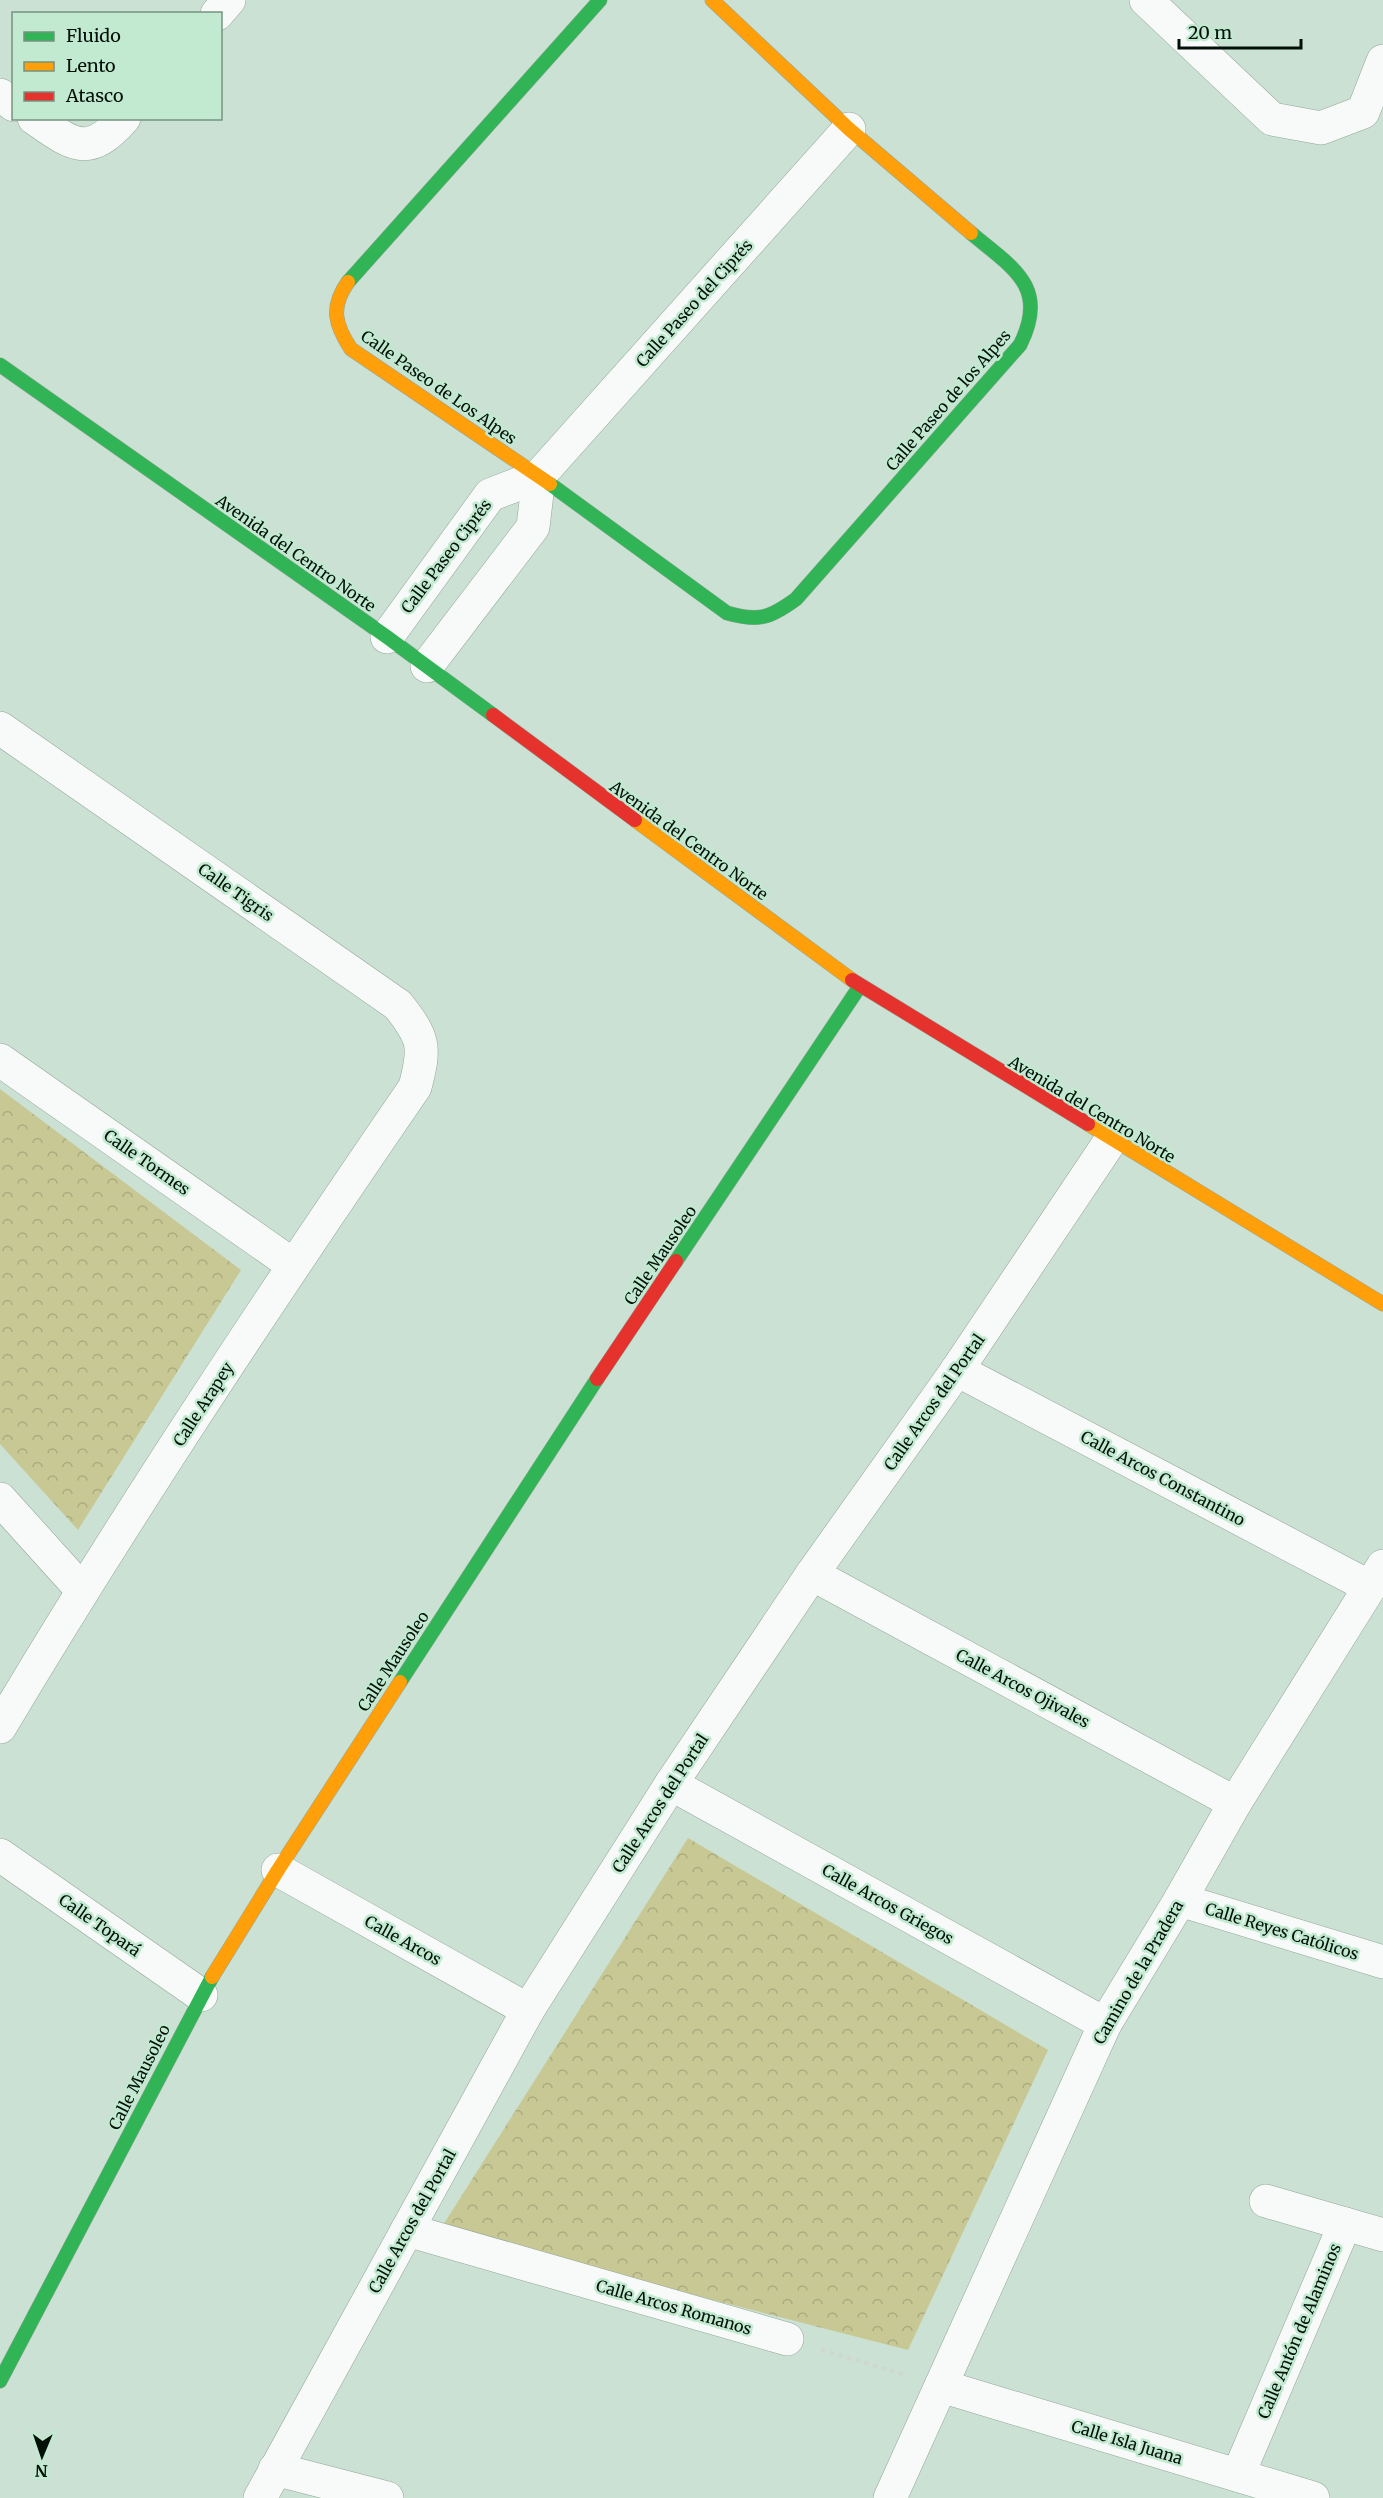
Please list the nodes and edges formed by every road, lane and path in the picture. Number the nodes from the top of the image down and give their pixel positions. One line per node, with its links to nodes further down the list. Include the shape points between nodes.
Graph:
1 (229, 0): 5 (street)
2 (600, 0): 11 (street, Calle Paseo de Los Alpes, via 346,284 336,307 337,329 351,349)
3 (712, 0): 9 (street, Calle Paseo de los Alpes)
4 (1146, 0): 6 (street, via 1272,119 1321,128 1363,112)
5 (219, 12)
6 (1383, 61)
7 (37, 120): 8 (street, via 64,140 84,145 101,141)
8 (122, 120)
9 (849, 129): 11 (street, Calle Paseo del Ciprés); 12 (street, Calle Paseo de los Alpes, via 1018,273 1031,294 1032,322 1020,345 796,599 774,616 750,620)
10 (0, 365): 13 (street, Avenida del Centro Norte)
11 (539, 476): 12 (street, Calle Paseo de Los Alpes); 13 (street, Calle Paseo Ciprés, via 490,495); 14 (street, via 533,527)
12 (727, 614)
13 (387, 637): 14 (street, Avenida del Centro Norte)
14 (427, 666): 16 (street, Avenida del Centro Norte)
15 (0, 728): 18 (street, Calle Tigris, via 398,1005 418,1030 423,1057)
16 (860, 986): 19 (street, Avenida del Centro Norte); 31 (street, Calle Mausoleo, via 559,1436)
17 (0, 1060): 20 (street, Calle Tormes)
18 (415, 1088): 20 (street, Calle Arapey)
19 (1111, 1140): 21 (street, Avenida del Centro Norte); 22 (street, Calle Arcos del Portal)
20 (293, 1265): 26 (street, Calle Arapey)
21 (1383, 1304)
22 (957, 1370): 24 (street, Calle Arcos del Portal); 25 (street, Calle Arcos Constantino)
23 (0, 1500): 26 (street)
24 (812, 1574): 28 (street, Calle Arcos del Portal); 29 (street, Calle Arcos Ojivales)
25 (1376, 1576): 29 (street, Camino de la Pradera)
26 (82, 1590): 27 (street, Calle Arapey)
27 (0, 1727)
28 (671, 1784): 35 (street, Calle Arcos del Portal); 36 (street, Calle Arcos Griegos)
29 (1235, 1803): 32 (street, Camino de la Pradera)
30 (0, 1855): 34 (street, Calle Topará)
31 (278, 1870): 34 (street, Calle Mausoleo); 35 (street, Calle Arcos)
32 (1180, 1900): 33 (street, Calle Reyes Católicos); 36 (street, Camino de la Pradera)
33 (1383, 1962)
34 (201, 1995): 42 (street, Calle Mausoleo)
35 (528, 2010): 39 (street, Calle Arcos del Portal)
36 (1105, 2024): 43 (street, Camino de la Pradera)
37 (1266, 2201): 38 (street)
38 (1346, 2224): 40 (street, Calle Antón de Alaminos); 45 (street, Calle Antón de Alaminos)
39 (407, 2230): 41 (street, Calle Arcos Romanos); 44 (street, Calle Arcos del Portal)
40 (1383, 2235)
41 (787, 2339): 43 (path)
42 (0, 2381)
43 (941, 2386): 45 (street, Calle Isla Juana); 48 (street, Camino de la Pradera)
44 (275, 2469): 46 (street, Calle Arcos del Portal); 47 (street)
45 (1238, 2475): 49 (street, Calle Isla Juana)
46 (260, 2498)
47 (387, 2498)
48 (890, 2498)
49 (1313, 2498)

